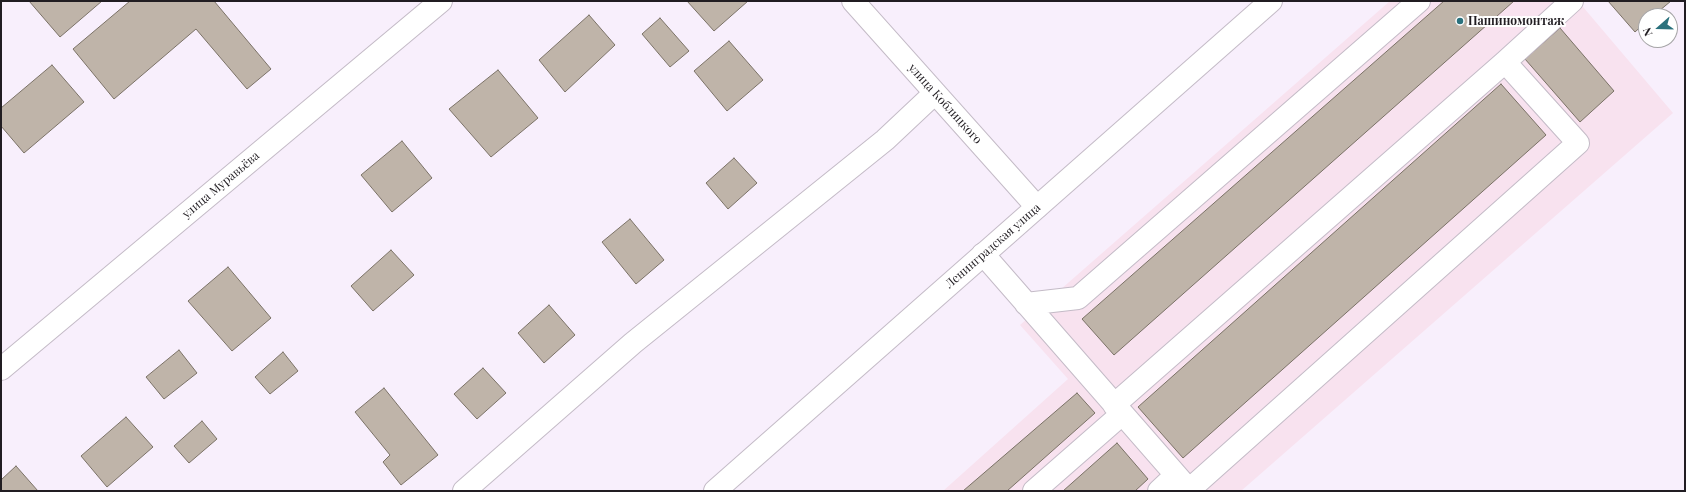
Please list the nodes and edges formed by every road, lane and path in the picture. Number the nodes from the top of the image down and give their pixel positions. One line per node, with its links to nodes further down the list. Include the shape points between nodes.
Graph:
1 (441, 1): 11 (street, улица Муравьёва)
2 (853, 1): 7 (street, улица Коблицкого)
3 (1271, 1): 8 (street, Ленинградская улица)
4 (1419, 1): 10 (street, via 1078,298)
5 (1572, 1): 6 (street)
6 (1505, 62): 12 (street); 13 (street, via 1578,143)
7 (935, 93): 8 (street, улица Коблицкого); 14 (street, via 885,140 633,343)
8 (1037, 207): 9 (street, Ленинградская улица)
9 (983, 254): 10 (street); 15 (street, Ленинградская улица)
10 (1026, 304): 12 (street)
11 (1, 368)
12 (1118, 410): 13 (street); 16 (street)
13 (1185, 485): 17 (street)
14 (464, 491)
15 (715, 491)
16 (1034, 491)
17 (1159, 491)

